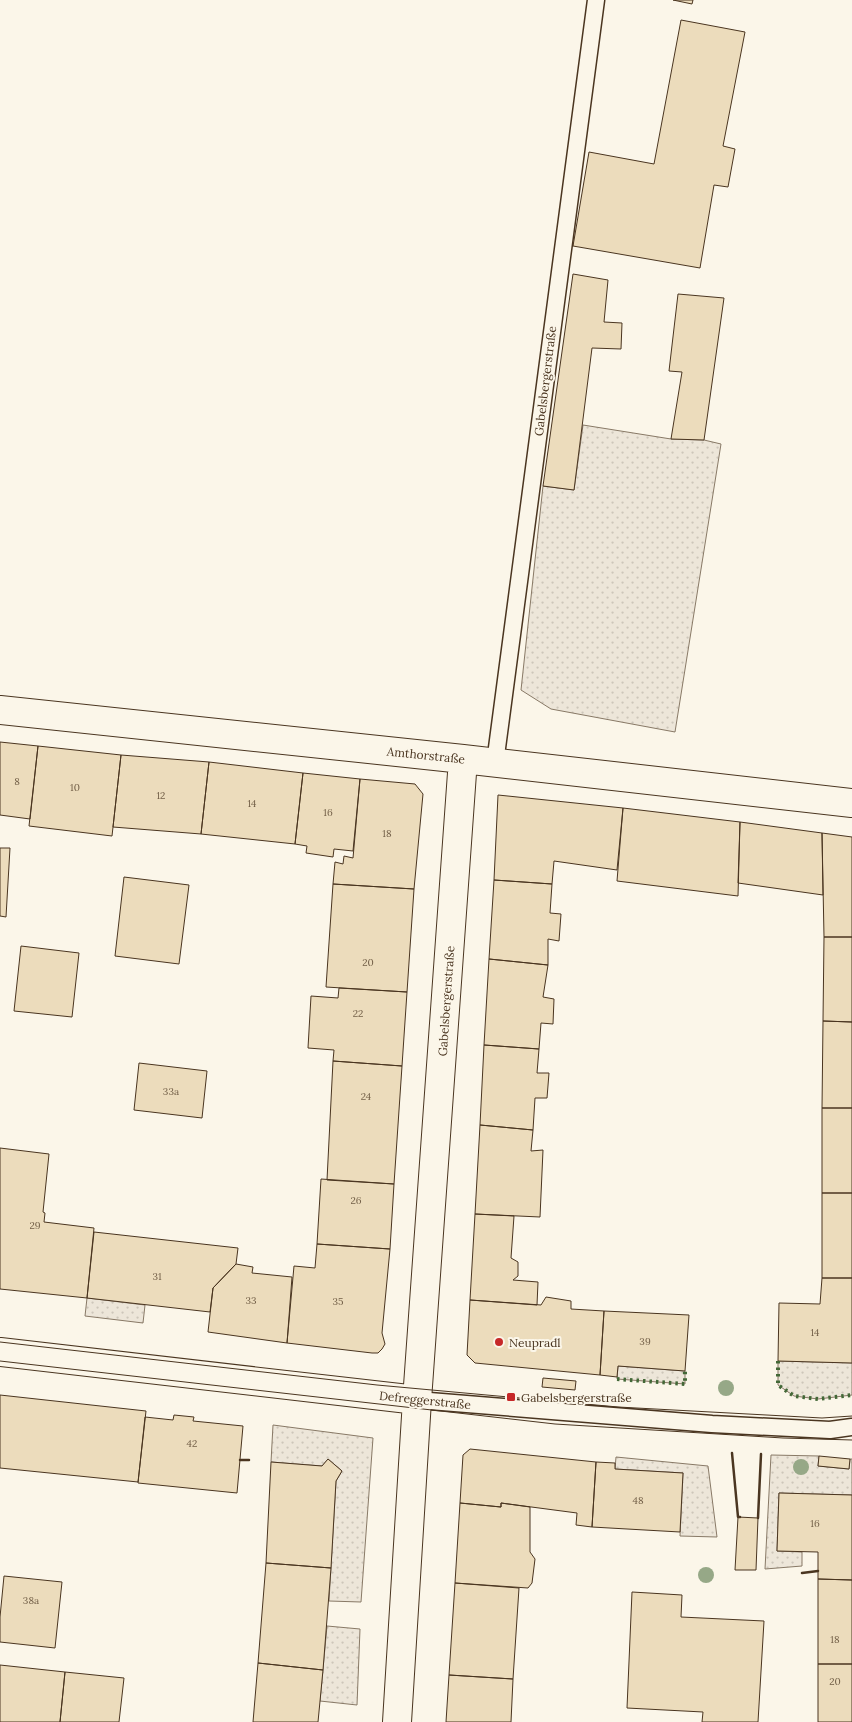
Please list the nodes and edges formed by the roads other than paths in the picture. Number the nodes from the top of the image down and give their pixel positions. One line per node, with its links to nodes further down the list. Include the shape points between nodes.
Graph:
1 (596, 0): 4 (lane, Gabelsbergerstraße)
2 (0, 710): 3 (street, Amthorstraße)
3 (463, 759): 4 (street, Amthorstraße); 7 (street, Gabelsbergerstraße)
4 (495, 763): 5 (street, Amthorstraße)
5 (852, 803)
6 (0, 1352): 7 (street, Defreggerstraße)
7 (417, 1400): 8 (lane, Defreggerstraße, via 712,1424 830,1430); 9 (street, Gabelsbergerstraße)
8 (852, 1428)
9 (397, 1722)

